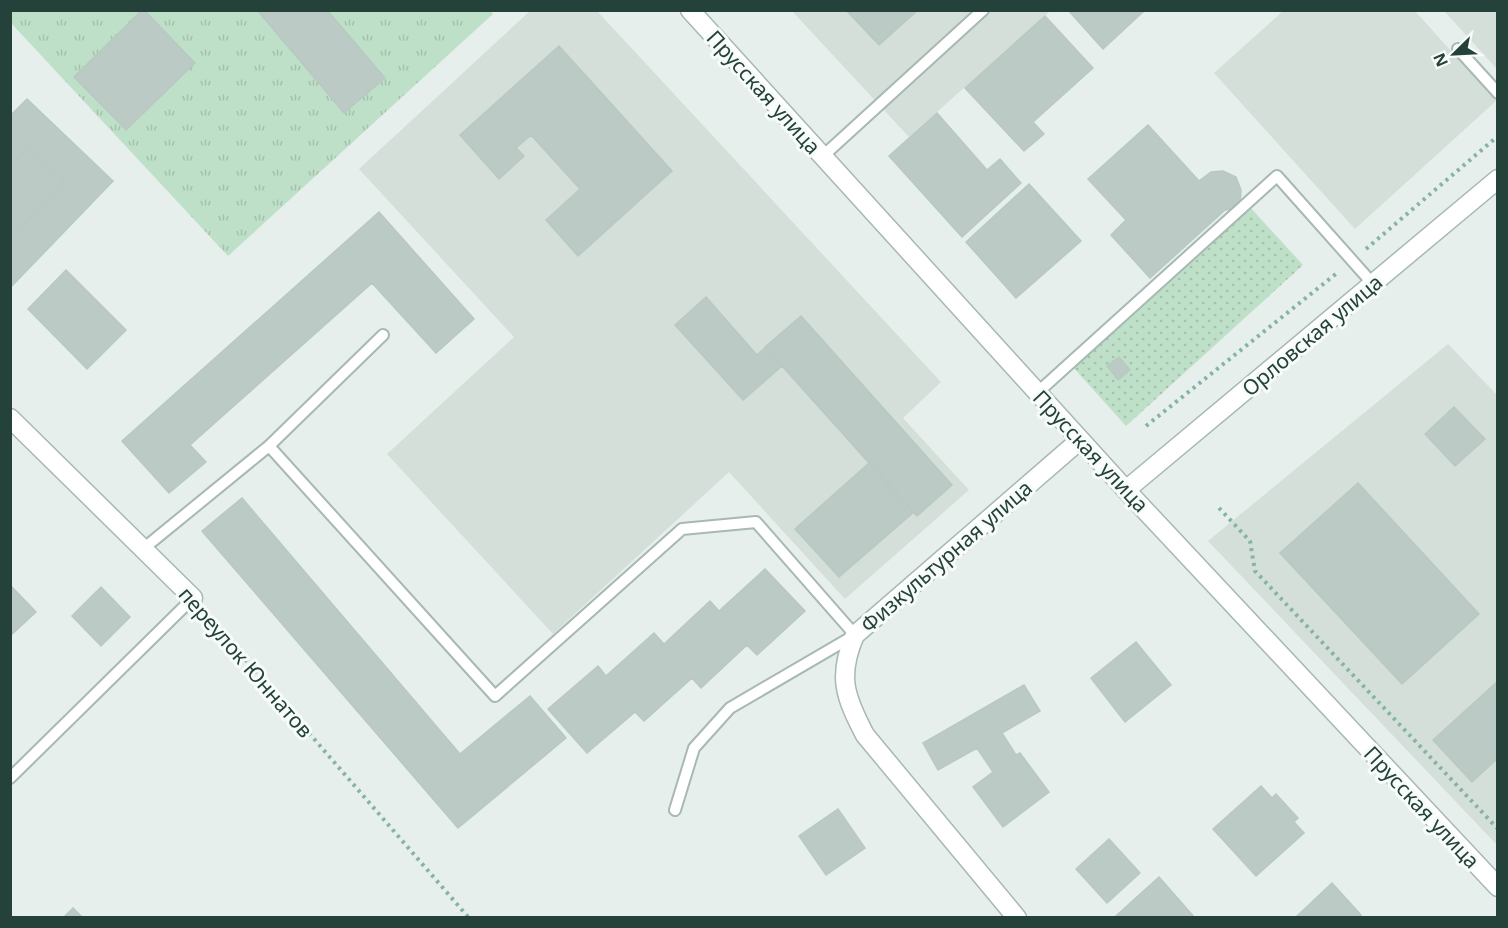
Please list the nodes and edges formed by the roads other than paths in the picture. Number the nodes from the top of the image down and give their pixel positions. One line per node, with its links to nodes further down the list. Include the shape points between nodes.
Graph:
1 (690, 10): 5 (street, Прусская улица)
2 (983, 10): 5 (lane)
3 (1458, 49): 4 (lane)
4 (1497, 93)
5 (823, 156): 9 (street, Прусская улица)
6 (1496, 183): 7 (street, Орловская улица)
7 (1373, 284): 9 (lane, via 1277,176); 13 (street, Орловская улица)
8 (383, 335): 12 (lane)
9 (1037, 393): 11 (street, Прусская улица)
10 (10, 418): 14 (street, переулок Юннатов)
11 (1080, 440): 13 (street, Прусская улица); 16 (street, Физкультурная улица)
12 (269, 446): 14 (lane); 16 (lane, via 495,696 682,529 756,522)
13 (1126, 490): 19 (street, Прусская улица)
14 (143, 549): 15 (street, переулок Юннатов)
15 (193, 598): 17 (lane)
16 (855, 635): 18 (lane, via 730,708 694,748); 20 (street, Физкультурная улица, via 846,655 844,679 851,708 865,735)
17 (10, 778)
18 (675, 810)
19 (1497, 887)
20 (1017, 918)

